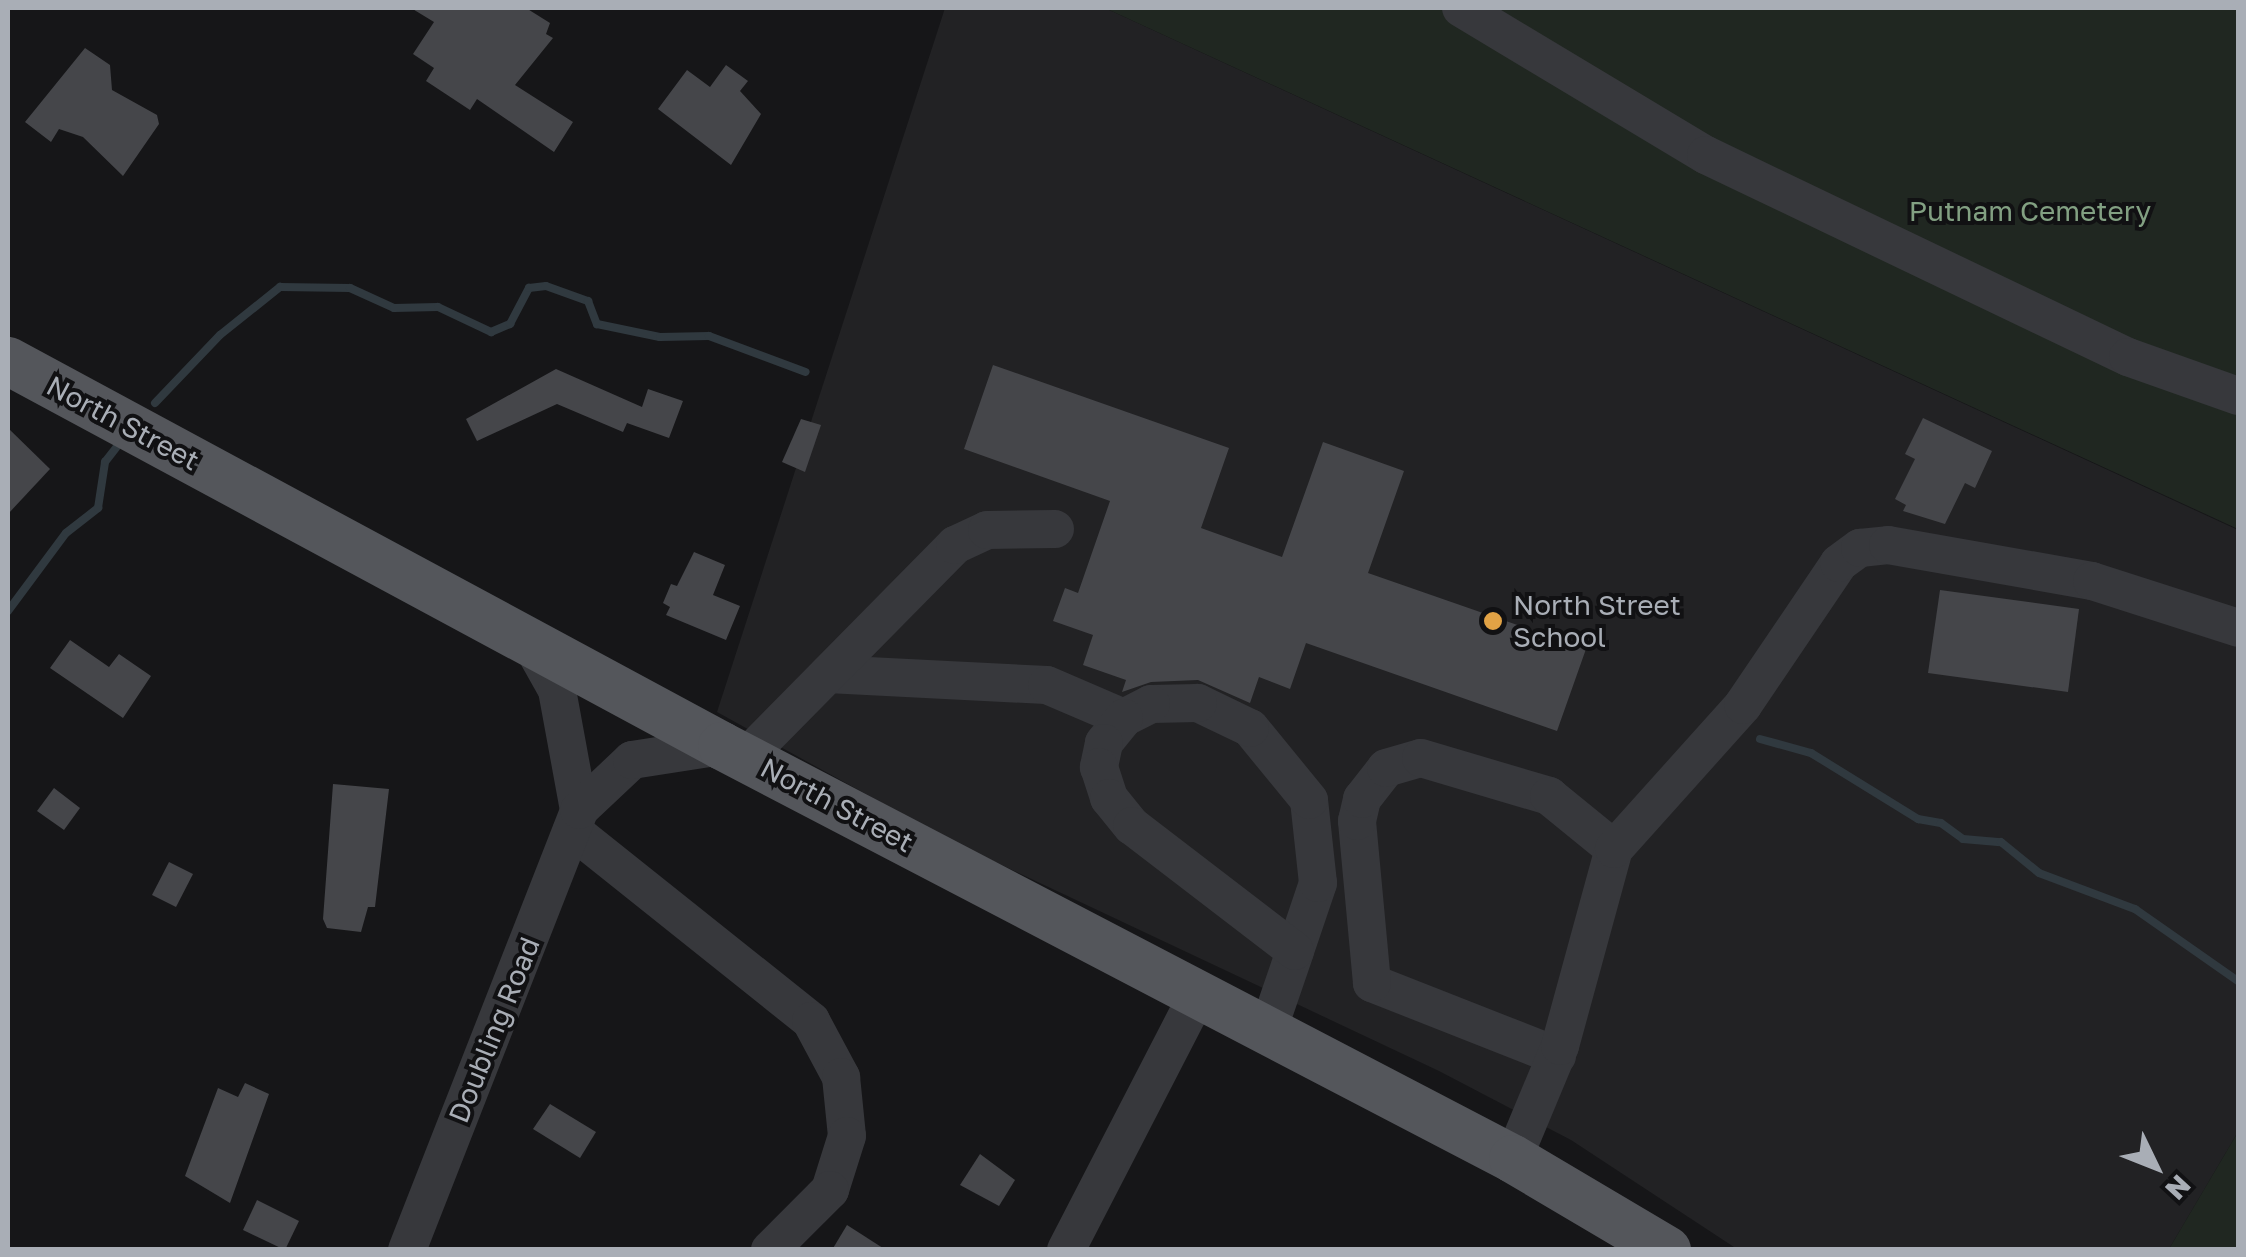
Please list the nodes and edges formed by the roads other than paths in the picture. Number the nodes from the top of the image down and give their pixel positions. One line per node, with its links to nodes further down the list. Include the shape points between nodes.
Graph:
1 (1461, 8): 3 (street, via 1706,155 2128,358)
2 (9, 363): 6 (main road, North Street)
3 (2238, 396)
4 (1055, 529): 7 (street, via 987,530 955,545)
5 (2238, 628): 11 (street, via 2092,581 1888,545 1860,548 1839,563 1743,704)
6 (530, 642): 9 (main road, North Street); 10 (street, via 558,690)
7 (828, 674): 8 (street, via 1047,685); 9 (street)
8 (1124, 718): 12 (street, via 1104,743 1099,767 1110,798 1132,826); 12 (street, via 1151,704 1198,703 1250,728 1278,756 1309,800 1317,843 1318,883)
9 (734, 752): 10 (street, Doubling Road, via 632,760); 13 (main road, North Street)
10 (576, 820): 17 (street, Doubling Road); 18 (street, via 811,1021 841,1077 847,1136 830,1190)
11 (1614, 849): 15 (street); 15 (street, via 1548,796 1421,758 1386,768 1362,800 1357,821 1372,983)
12 (1296, 951): 14 (street)
13 (1198, 994): 14 (main road, North Street); 19 (street)
14 (1268, 1030): 16 (main road, North Street)
15 (1557, 1056): 16 (street)
16 (1513, 1159): 20 (main road, North Street)
17 (407, 1250)
18 (770, 1250)
19 (1066, 1250)
20 (1666, 1250)

